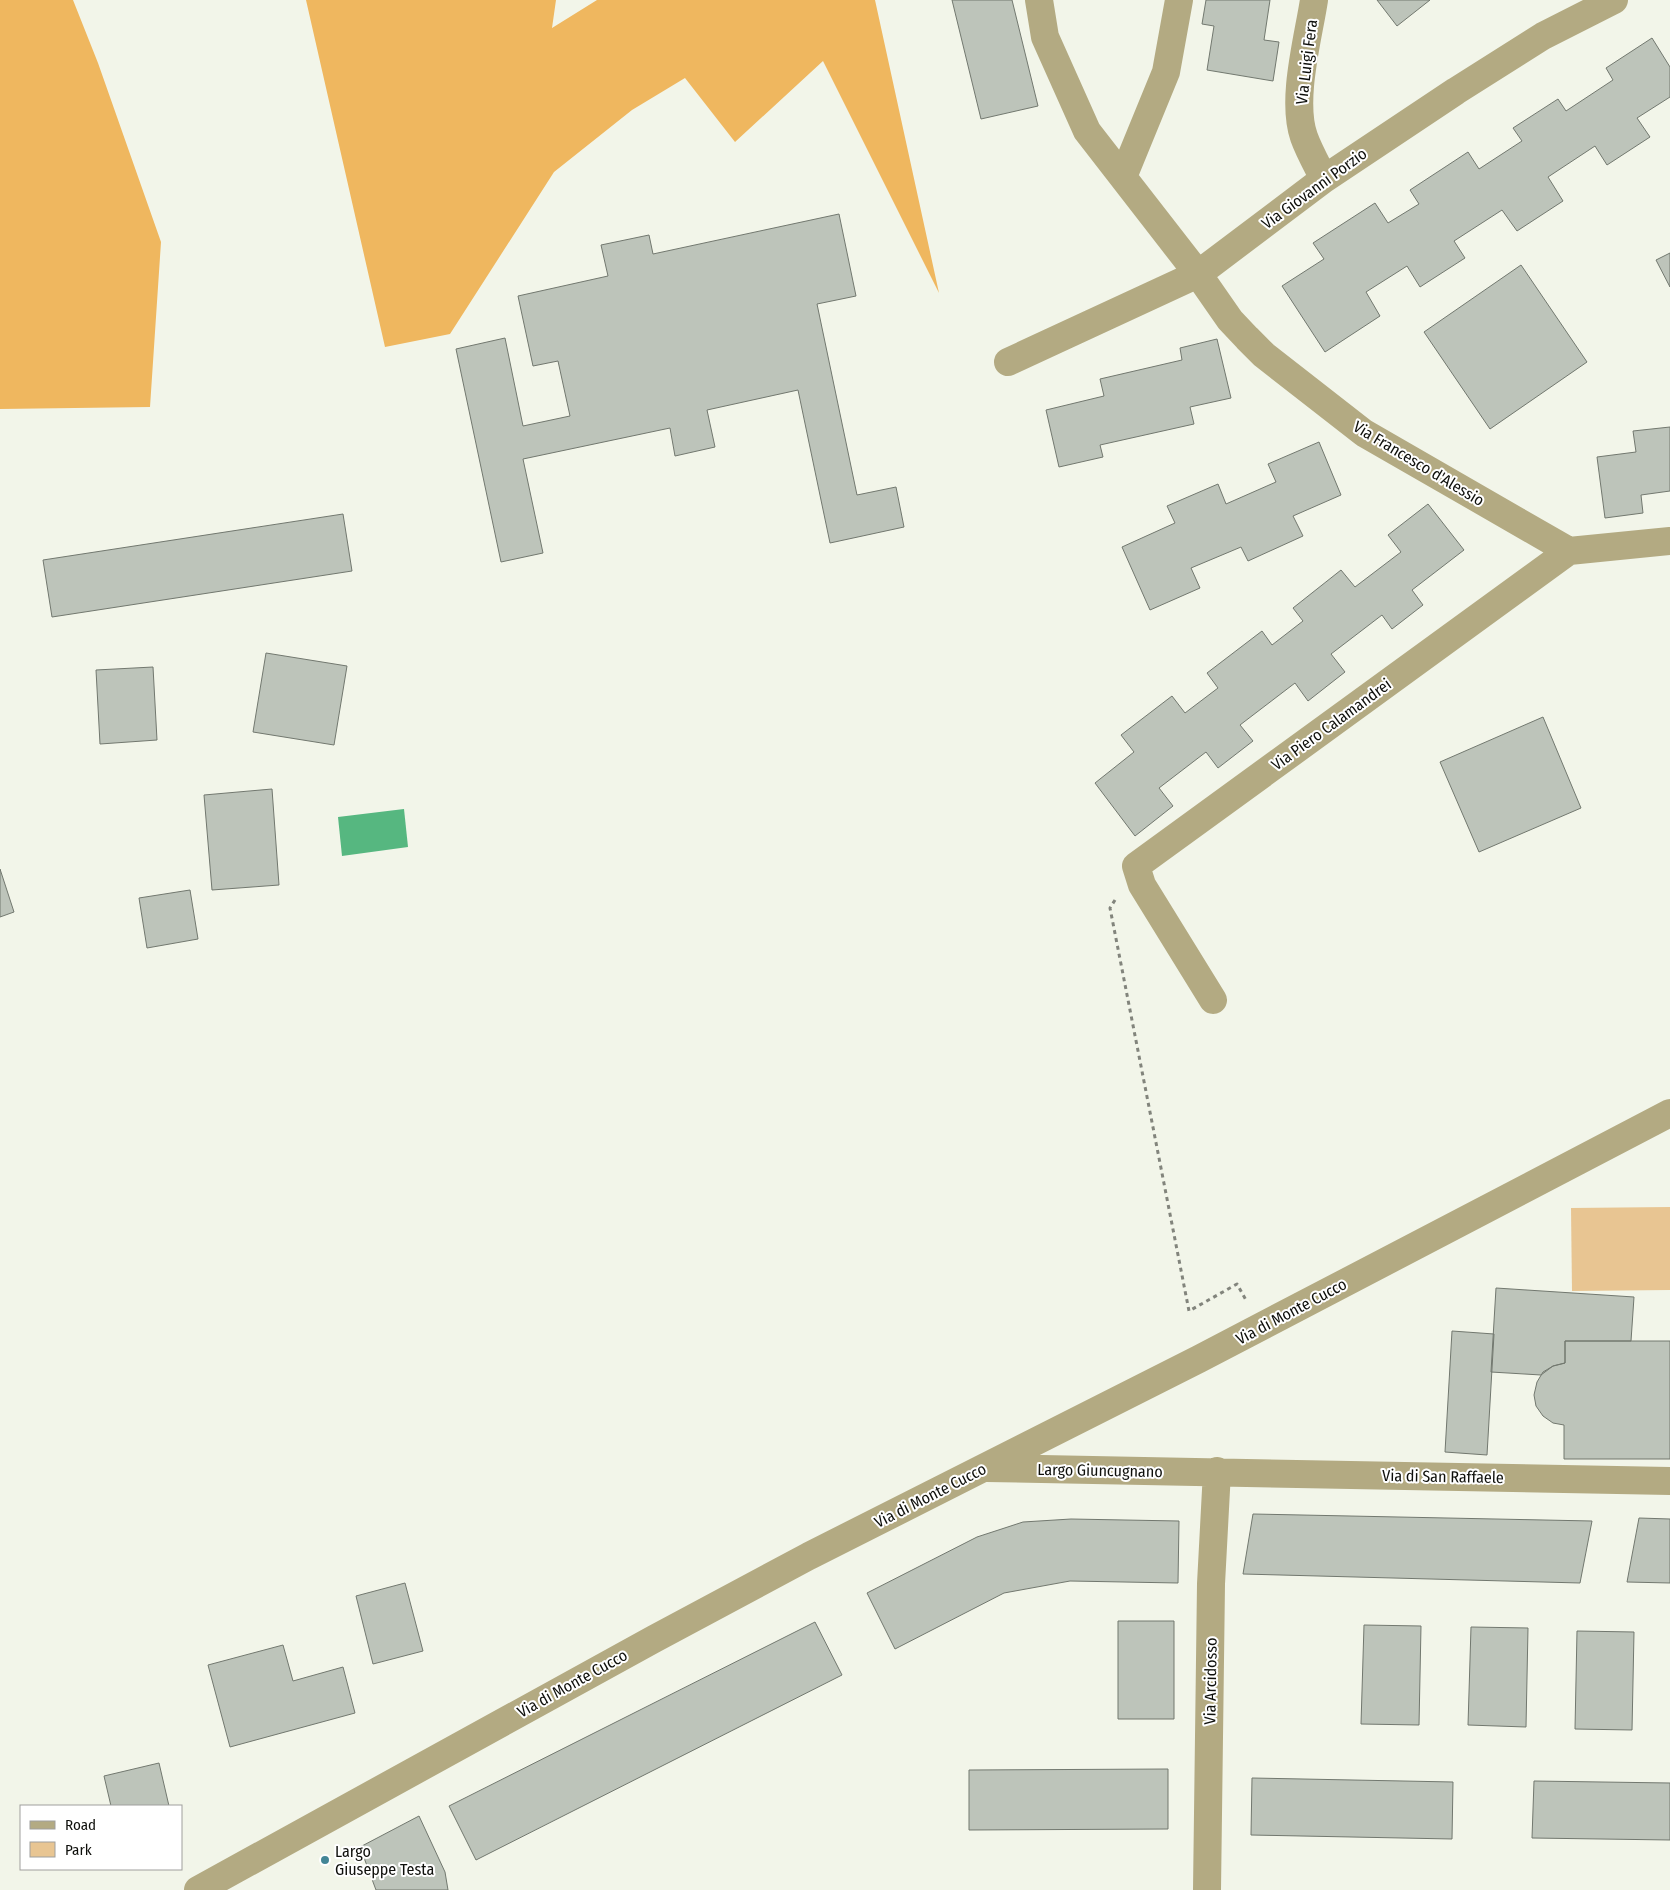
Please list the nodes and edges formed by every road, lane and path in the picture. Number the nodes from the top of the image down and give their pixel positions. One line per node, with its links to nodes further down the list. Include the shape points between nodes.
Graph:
1 (1039, 0): 5 (street, Via Francesco d'Alessio, via 1045,37 1087,131)
2 (1179, 0): 5 (street, via 1166,72)
3 (1314, 0): 6 (street, Via Luigi Fera, via 1298,99 1304,137)
4 (1614, 0): 6 (street, Via Giovanni Porzio, via 1543,36)
5 (1123, 176): 7 (street, Via Francesco d'Alessio)
6 (1324, 179): 7 (street, Via Giovanni Porzio)
7 (1198, 274): 8 (street, Via Giovanni Porzio); 10 (street, Via Francesco d'Alessio, via 1230,320 1264,355 1364,433)
8 (1008, 362)
9 (1670, 541): 10 (street)
10 (1569, 551): 11 (street, Via Piero Calamandrei)
11 (1136, 866): 12 (street, via 1142,885); 14 (path, via 1110,908 1189,1311 1237,1284)
12 (1213, 1000)
13 (1670, 1114): 14 (street, Via di Monte Cucco)
14 (1260, 1328): 15 (street, Via di Monte Cucco)
15 (983, 1468): 16 (street, Largo Giuncugnano); 18 (street, Via di Monte Cucco, via 654,1639)
16 (1217, 1471): 17 (street, Via di San Raffaele); 19 (street, Via Arcidosso, via 1211,1584)
17 (1670, 1481)
18 (198, 1890)
19 (1207, 1890)

